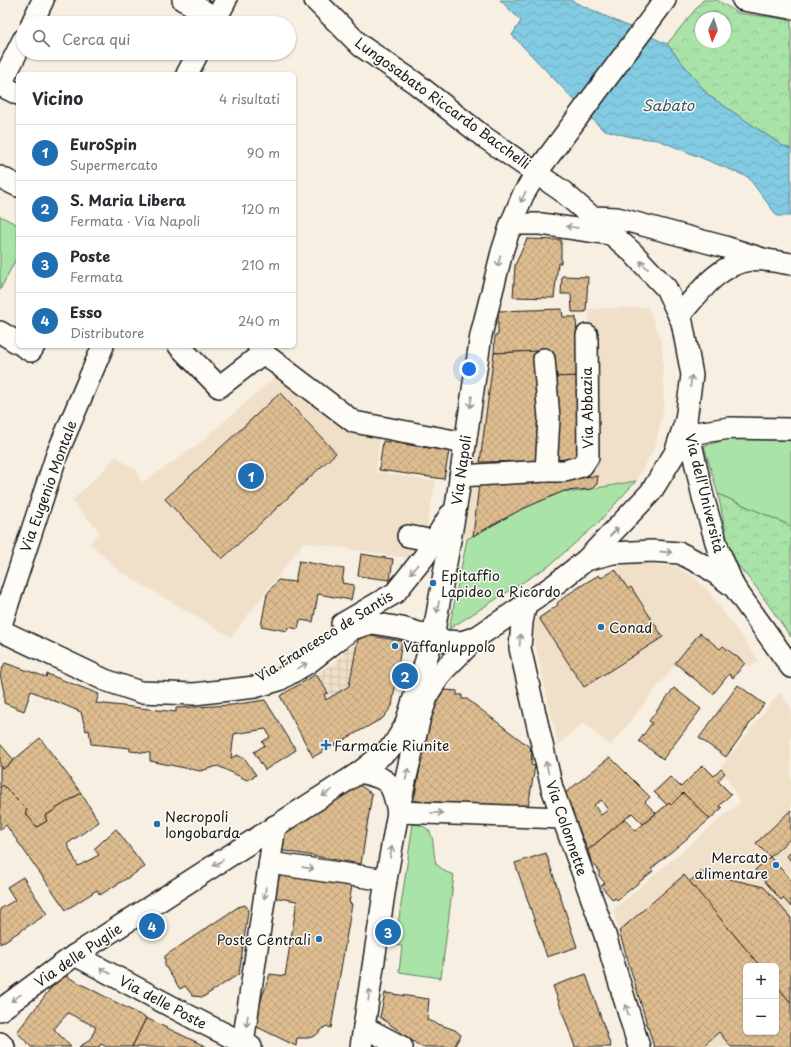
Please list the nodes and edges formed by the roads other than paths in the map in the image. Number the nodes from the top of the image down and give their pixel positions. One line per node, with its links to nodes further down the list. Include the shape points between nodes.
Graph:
1 (43, 0): 8 (street)
2 (183, 0): 9 (street)
3 (226, 0): 10 (street)
4 (315, 0): 16 (street, Lungosabato Riccardo Bacchelli, via 361,46 414,82 484,137)
5 (664, 0): 16 (street, Via Napoli)
6 (743, 0): 7 (street)
7 (791, 7)
8 (35, 16)
9 (207, 16)
10 (218, 16)
11 (16, 54): 14 (street)
12 (194, 60): 13 (street)
13 (188, 72)
14 (0, 86): 15 (street)
15 (16, 93)
16 (543, 165): 19 (street, Lungosabato Riccardo Bacchelli); 20 (street, Via Napoli, one-way to 20, via 523,195)
17 (0, 177): 18 (street)
18 (16, 185)
19 (593, 217): 21 (street, Lungosabato Riccardo Bacchelli); 22 (street, via 617,218 725,246)
20 (511, 224): 21 (street, one-way to 20, via 541,224); 34 (street, Via Napoli, one-way to 34, via 481,335)
21 (611, 234): 24 (street, Lungosabato Riccardo Bacchelli, one-way to 21, via 666,288)
22 (766, 260): 23 (street); 24 (street, via 751,259 732,265 712,277)
23 (791, 264)
24 (679, 316): 32 (street, Lungosabato Riccardo Bacchelli, one-way to 24, via 692,375)
25 (0, 332): 27 (street)
26 (587, 335): 35 (street, Via Abbazia, via 588,457 582,466 565,471)
27 (16, 342)
28 (102, 348): 43 (street, Via Eugenio Montale, via 57,454)
29 (182, 348): 30 (street, via 219,387)
30 (261, 350): 34 (street, via 354,422)
31 (544, 359): 35 (street, via 550,418)
32 (688, 427): 33 (street); 40 (street, one-way to 32, via 651,492); 41 (street, Via dell'Università, via 703,497 718,549)
33 (791, 429)
34 (465, 443): 36 (street, Via Napoli)
35 (546, 471): 36 (street, Via Abbazia)
36 (460, 476): 37 (street, Via Napoli)
37 (457, 500): 39 (street, Via Francesco de Santis); 45 (street, Via Napoli, one-way to 45)
38 (408, 536): 39 (street)
39 (434, 540): 47 (street, Via Francesco de Santis, one-way to 47, via 395,593)
40 (586, 560): 41 (street, Via dell'Università, one-way to 41, via 613,553 680,553 707,567); 42 (street)
41 (734, 587): 46 (street, Via dell'Università)
42 (526, 604): 44 (street); 50 (street, Via Colonnette, one-way to 42, via 552,788 520,648)
43 (0, 629): 47 (street, Via Francesco de Santis, via 105,680 140,692 194,694)
44 (477, 637): 45 (street, Via Francesco de Santis, via 462,642); 49 (street, one-way to 44, via 420,717 429,692 443,671)
45 (433, 638): 47 (street, Via Francesco de Santis, one-way to 45, via 256,687 278,680 308,663 352,629 372,623 402,628); 48 (street, Via Napoli, via 405,726 393,746)
46 (791, 667)
47 (240, 688)
48 (360, 772): 49 (street, via 380,776 393,788); 51 (street, Via delle Puglie, one-way to 51)
49 (398, 812): 50 (street, one-way to 50); 53 (street, one-way to 49)
50 (562, 818): 61 (street, Via Colonnette, one-way to 50, via 605,935)
51 (275, 826): 52 (street); 54 (street, Via delle Puglie, one-way to 54)
52 (270, 863): 53 (street, one-way to 53); 58 (street, one-way to 58)
53 (386, 880): 56 (street, one-way to 53)
54 (75, 955): 55 (street, Via delle Puglie, one-way to 55); 58 (street, Via delle Poste, one-way to 54)
55 (0, 1010)
56 (363, 1037): 60 (street)
57 (0, 1043): 59 (street)
58 (247, 1045)
59 (4, 1047)
60 (402, 1047)
61 (639, 1047)

